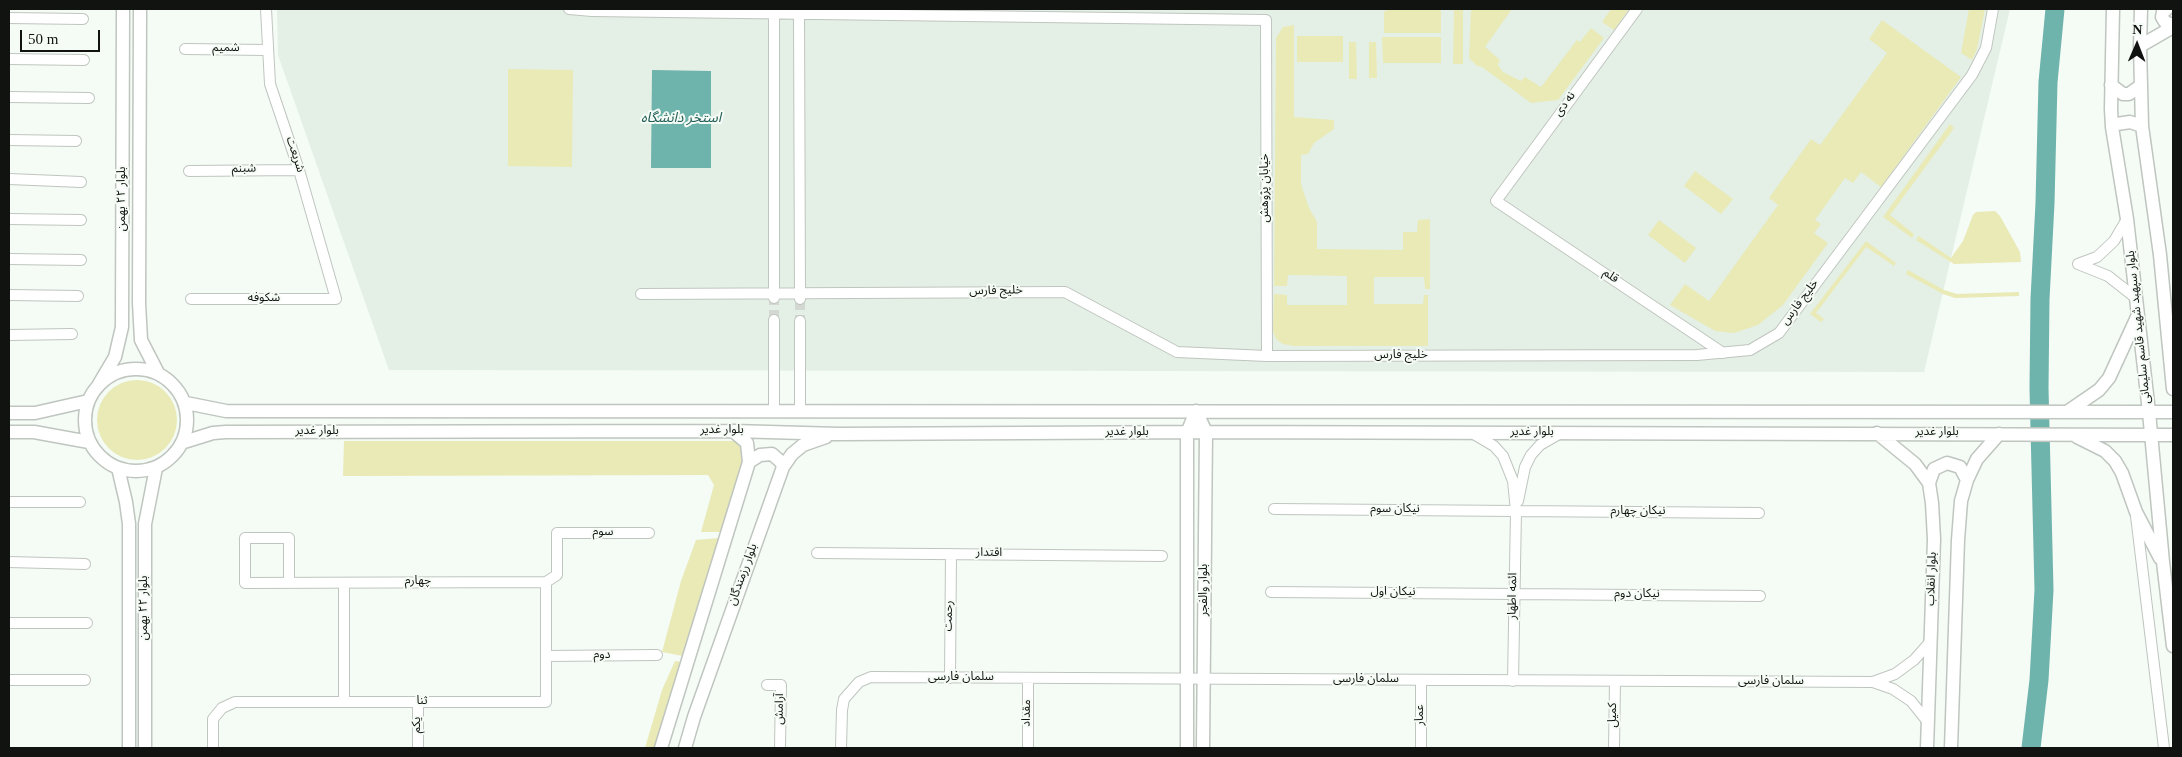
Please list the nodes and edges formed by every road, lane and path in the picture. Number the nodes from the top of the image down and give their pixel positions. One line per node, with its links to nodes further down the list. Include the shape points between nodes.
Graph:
1 (123, 9): 56 (main road, بلوار ۲۲ بهمن, via 122,327 115,357)
2 (140, 9): 55 (main road, بلوار ۲۲ بهمن, via 139,312 141,340)
3 (266, 9): 17 (street, شریعت)
4 (569, 9): 10 (street, via 592,12)
5 (1637, 9): 32 (street, نه دی)
6 (1992, 9): 53 (street, خلیج فارس, via 1986,48 1972,75 1779,333 1750,350)
7 (2113, 9): 20 (main road, بلوار سپهبد شهید قاسم سلیمانی)
8 (2141, 9): 15 (main road)
9 (2167, 9): 14 (main road, via 2162,12 2162,17)
10 (774, 11): 11 (street); 41 (street)
11 (798, 11): 42 (street); 54 (street, خیابان پژوهش, via 1266,20)
12 (9, 18): 13 (street)
13 (82, 19)
14 (2173, 26): 15 (main road)
15 (2140, 46): 21 (main road)
16 (185, 49): 17 (street, شمیم)
17 (267, 50): 28 (street, شریعت, via 270,84)
18 (9, 59): 19 (street)
19 (84, 60)
20 (2111, 85): 21 (main road, via 2123,94 2129,94); 25 (main road, بلوار سپهبد شهید قاسم سلیمانی)
21 (2140, 86): 24 (main road)
22 (9, 97): 23 (street)
23 (89, 98)
24 (2142, 126): 25 (main road, via 2130,122); 47 (main road)
25 (2112, 128): 34 (main road, بلوار سپهبد شهید قاسم سلیمانی)
26 (9, 140): 27 (street)
27 (76, 141)
28 (299, 170): 29 (street, شبنم); 45 (street, شریعت)
29 (189, 171)
30 (9, 179): 31 (street)
31 (81, 182)
32 (1496, 201): 53 (street, قلم)
33 (9, 219): 35 (street)
34 (2128, 219): 43 (main road, بلوار سپهبد شهید قاسم سلیمانی); 43 (street, via 2114,241 2097,257 2078,264 2108,276)
35 (81, 220)
36 (9, 259): 37 (street)
37 (81, 260)
38 (642, 294): 41 (street, خلیج فارس)
39 (9, 295): 40 (street)
40 (78, 296)
41 (774, 296): 42 (street, خلیج فارس)
42 (800, 297): 54 (street, خلیج فارس, via 1065,292 1177,352)
43 (2136, 298): 46 (main road, بلوار سپهبد شهید قاسم سلیمانی)
44 (191, 299): 45 (street, شکوفه)
45 (336, 299)
46 (2138, 315): 64 (main road, via 2109,378 2094,395); 65 (main road, بلوار سپهبد شهید قاسم سلیمانی)
47 (2165, 315): 50 (main road); 57 (main road)
48 (774, 320): 62 (street)
49 (800, 321): 60 (street)
50 (2173, 332)
51 (72, 334): 52 (street)
52 (9, 335)
53 (1723, 353): 54 (street, خلیج فارس, via 1697,356)
54 (1267, 356)
55 (158, 373): 56 (main road, via 127,369); 59 (main road, via 175,385)
56 (99, 384): 58 (main road)
57 (2173, 389)
58 (88, 401): 67 (main road, via 35,413); 83 (main road, via 84,422)
59 (186, 403): 61 (main road, بلوار غدیر, via 226,411); 84 (main road, via 188,422)
60 (800, 410): 62 (main road, بلوار غدیر); 63 (main road, بلوار غدیر)
61 (409, 411): 62 (main road, بلوار غدیر); 71 (main road)
62 (774, 411)
63 (1196, 411): 64 (main road, بلوار غدیر); 72 (main road); 73 (main road)
64 (2067, 412): 68 (main road, بلوار غدیر)
65 (2149, 412): 66 (main road, بلوار غدیر); 68 (main road, بلوار غدیر); 81 (main road, بلوار سپهبد شهید قاسم سلیمانی)
66 (2173, 412)
67 (9, 413)
68 (2112, 413): 80 (main road, via 2121,420 2119,430)
69 (733, 431): 71 (main road, بلوار غدیر); 77 (main road, بلوار غدیر); 85 (main road, via 747,443)
70 (9, 432): 83 (main road, via 34,432)
71 (409, 432): 84 (main road, بلوار غدیر, via 226,432)
72 (1206, 432): 73 (main road, بلوار غدیر); 74 (main road, بلوار غدیر); 119 (main road, بلوار والفجر)
73 (1186, 433): 77 (main road, بلوار غدیر); 118 (main road, بلوار والفجر)
74 (1470, 433): 75 (main road, بلوار غدیر); 94 (street, ائمه اطهار, via 1494,446 1502,456 1512,481)
75 (1562, 433): 76 (main road, بلوار غدیر); 94 (street, ائمه اطهار, via 1531,455)
76 (1877, 433): 78 (main road, بلوار غدیر); 90 (main road, via 1915,464)
77 (839, 434): 86 (main road, بلوار رزمندگان, via 803,445)
78 (1999, 434): 79 (main road, بلوار غدیر); 89 (main road, بلوار انقلاب, via 1977,459)
79 (2070, 434): 80 (main road, بلوار غدیر); 95 (main road, via 2105,452 2115,461)
80 (2112, 435): 81 (main road, بلوار غدیر)
81 (2152, 435): 82 (main road, بلوار غدیر); 102 (main road, بلوار سپهبد شهید قاسم سلیمانی)
82 (2173, 435)
83 (89, 442): 87 (main road, via 101,458)
84 (184, 442): 88 (main road, via 172,458)
85 (749, 462): 86 (main road, via 760,455 772,454); 134 (main road)
86 (783, 467): 135 (main road, بلوار رزمندگان)
87 (118, 468): 88 (main road, via 137,472); 131 (main road, بلوار ۲۲ بهمن, via 129,524)
88 (156, 468): 130 (main road, بلوار ۲۲ بهمن, via 145,524)
89 (1967, 480): 90 (main road, via 1960,468 1947,463 1934,469); 144 (main road, بلوار انقلاب, via 1961,501 1958,540)
90 (1929, 483): 112 (main road, بلوار انقلاب, via 1934,539)
91 (9, 502): 92 (street)
92 (80, 502)
93 (1274, 509): 94 (street, نیکان سوم)
94 (1516, 511): 96 (street, نیکان چهارم); 108 (street, ائمه اطهار)
95 (2136, 512): 102 (main road); 145 (street)
96 (1759, 513)
97 (649, 533): 104 (street, سوم, via 557,533 557,575)
98 (817, 553): 99 (street, اقتدار)
99 (951, 554): 100 (street, اقتدار); 116 (street, رحمت)
100 (1162, 556)
101 (9, 562): 103 (street)
102 (2163, 562): 113 (main road, بلوار سپهبد شهید قاسم سلیمانی)
103 (85, 564)
104 (546, 582): 106 (street, چهارم); 115 (street, ثنا)
105 (289, 583): 105 (street, چهارم, via 245,583 245,538 289,538); 106 (street, چهارم)
106 (344, 583): 127 (street)
107 (1271, 592): 108 (street, نیکان اول)
108 (1514, 594): 109 (street, نیکان دوم); 123 (street, ائمه اطهار)
109 (1760, 596)
110 (9, 623): 111 (street)
111 (87, 623)
112 (1930, 642): 125 (street, سلمان فارسی, via 1895,674); 129 (main road, بلوار انقلاب)
113 (2173, 646)
114 (657, 655): 115 (street, دوم)
115 (546, 656): 128 (street, ثنا, via 546,702)
116 (950, 678): 117 (street, سلمان فارسی); 137 (street, سلمان فارسی, via 871,677 859,682 844,699)
117 (1028, 678): 118 (street, سلمان فارسی); 138 (street, مقداد)
118 (1187, 678): 119 (street, سلمان فارسی); 139 (main road, بلوار والفجر)
119 (1205, 679): 122 (street, سلمان فارسی); 140 (main road, بلوار والفجر)
120 (9, 680): 121 (street)
121 (85, 680)
122 (1421, 681): 123 (street, سلمان فارسی); 141 (street, عمار)
123 (1513, 681): 124 (street, سلمان فارسی)
124 (1615, 682): 125 (street, سلمان فارسی); 142 (street, کمیل)
125 (1873, 682): 129 (street, سلمان فارسی, via 1893,689 1911,702)
126 (766, 685): 136 (street, آرامش, via 781,685)
127 (344, 702): 128 (street, ثنا); 132 (street, ثنا, via 235,702 222,708 214,720)
128 (418, 702): 133 (street, یکم)
129 (1928, 721): 143 (main road, بلوار انقلاب)
130 (147, 745)
131 (129, 748)
132 (213, 748)
133 (418, 748)
134 (661, 748)
135 (685, 748)
136 (780, 748)
137 (841, 748)
138 (1028, 748)
139 (1187, 748)
140 (1203, 748)
141 (1421, 748)
142 (1614, 748)
143 (1926, 748)
144 (1950, 748)
145 (2164, 748)

